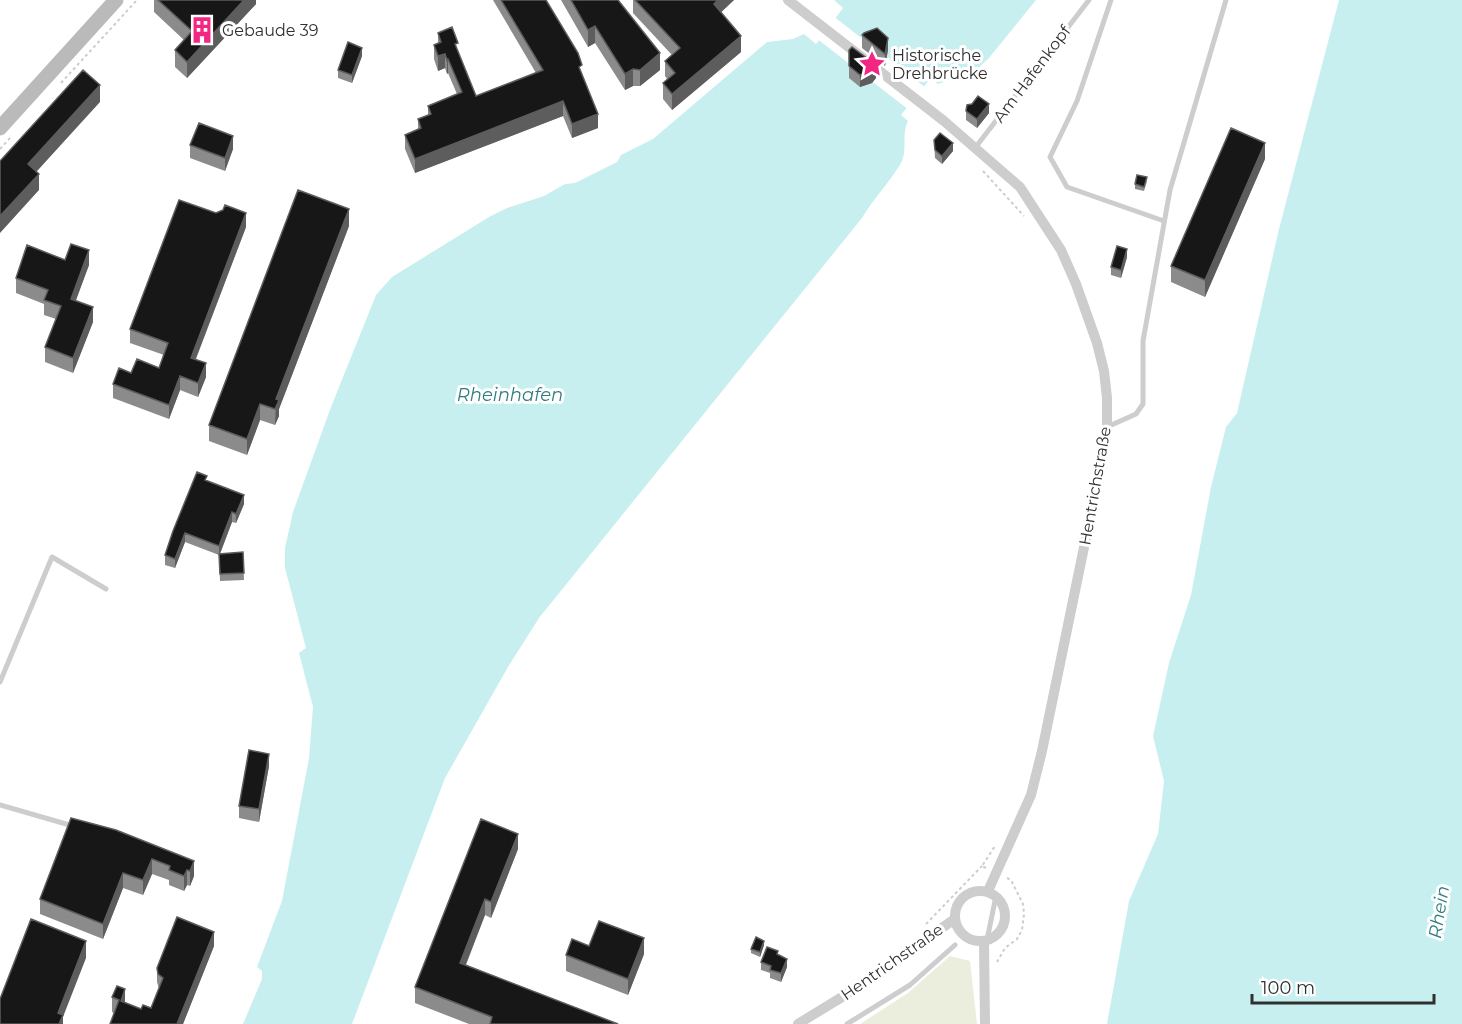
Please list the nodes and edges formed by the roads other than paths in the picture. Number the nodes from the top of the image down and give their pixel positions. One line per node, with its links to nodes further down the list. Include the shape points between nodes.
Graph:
1 (116, 0): 6 (main road)
2 (788, 0): 7 (street, Hentrichstraße)
3 (1089, 0): 7 (lane, Am Hafenkopf)
4 (1111, 0): 8 (lane, via 1077,101 1050,157 1067,187)
5 (1226, 0): 8 (lane)
6 (0, 128)
7 (975, 148): 9 (street, Hentrichstraße, via 1020,187 1061,250 1094,333 1104,371)
8 (1164, 221): 9 (lane, via 1143,341 1143,404 1136,414)
9 (1107, 427): 14 (street, Hentrichstraße, via 1039,762 1030,795 996,873)
10 (106, 589): 11 (lane, via 52,557)
11 (0, 682)
12 (0, 805): 13 (lane)
13 (80, 828)
14 (992, 894): 15 (street, Hentrichstraße, via 979,890 963,897 956,906); 16 (street, via 1004,907 1005,920 998,934)
15 (955, 919): 16 (street, Hentrichstraße, via 963,935 971,940); 18 (street, Hentrichstraße, via 865,984)
16 (986, 940): 20 (street)
17 (955, 945): 19 (lane, via 910,985)
18 (798, 1024)
19 (847, 1024)
20 (985, 1024)

